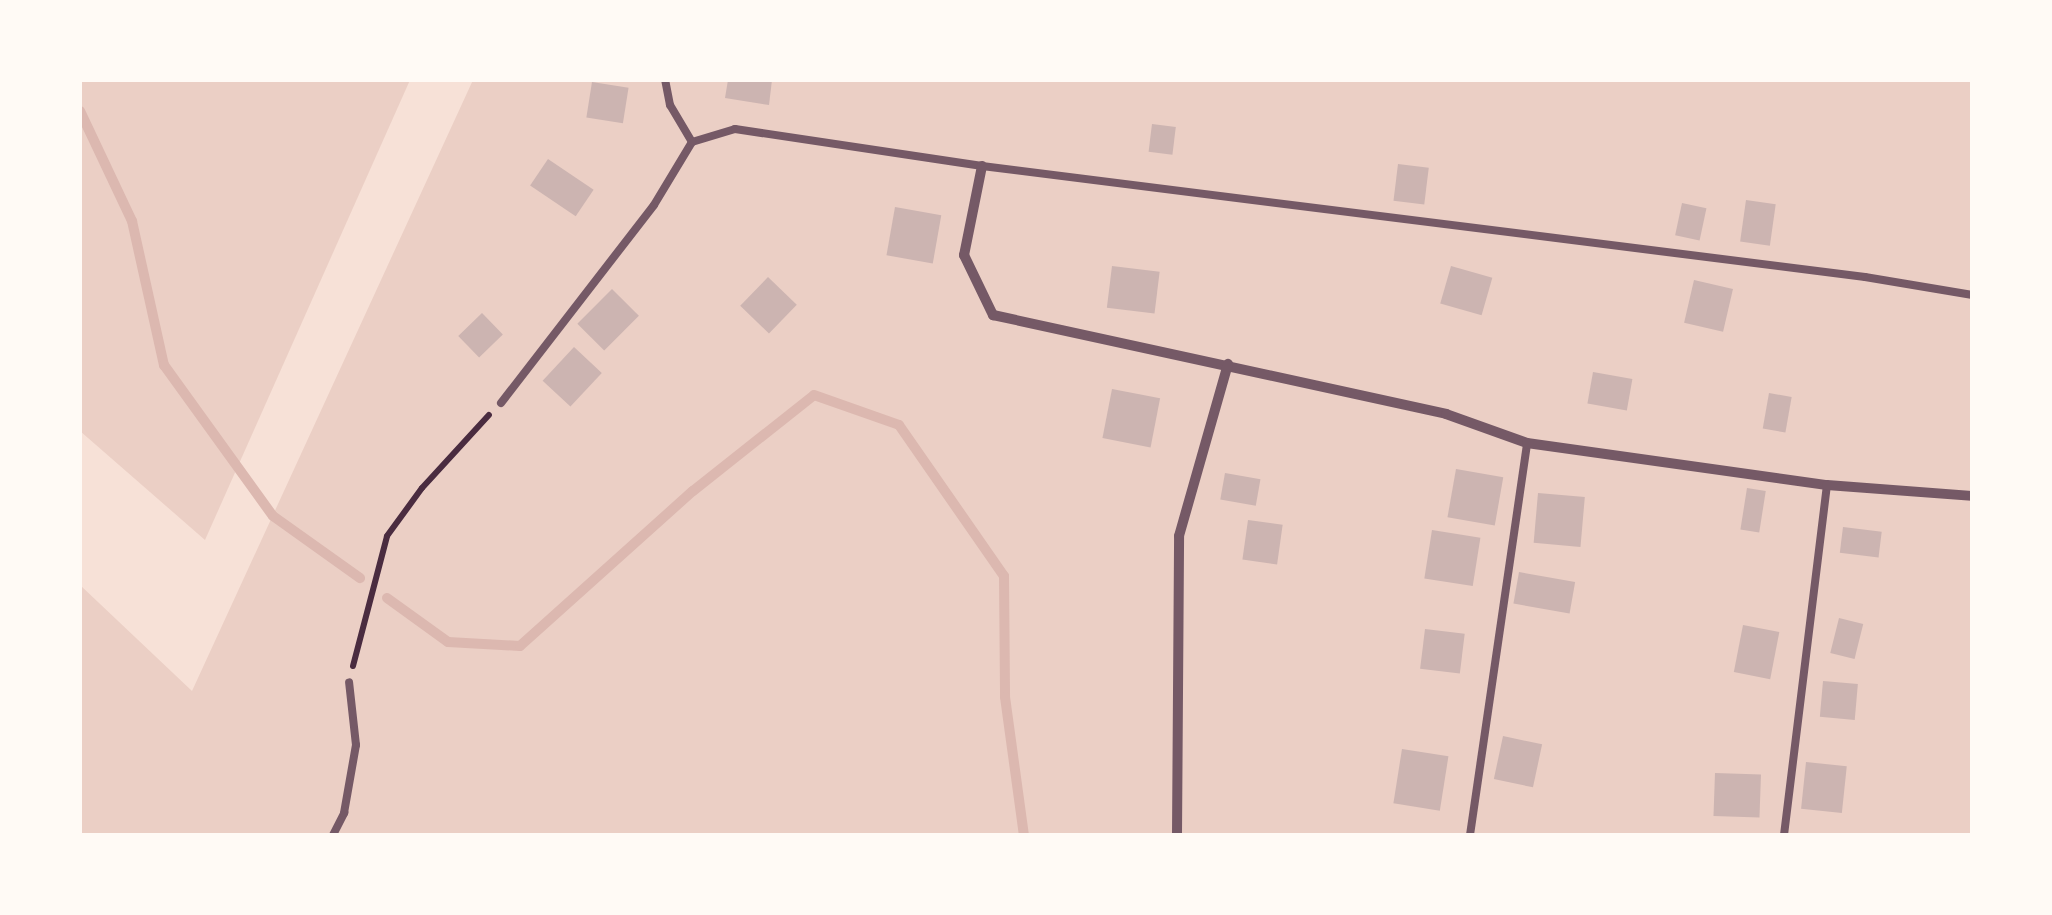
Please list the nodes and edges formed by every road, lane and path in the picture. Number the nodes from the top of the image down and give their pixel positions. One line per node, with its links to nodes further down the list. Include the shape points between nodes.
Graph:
1 (665, 80): 2 (lane, via 670,105)
2 (692, 142): 3 (lane, via 735,129); 6 (lane, via 654,205)
3 (982, 166): 4 (lane, via 1865,276); 5 (street, via 964,256 992,315)
4 (1972, 295)
5 (1228, 364): 7 (street, via 1446,414); 12 (street, via 1179,536)
6 (501, 403): 10 (path, via 387,536)
7 (1527, 443): 8 (street); 13 (lane)
8 (1828, 485): 9 (street); 14 (lane)
9 (1972, 496)
10 (349, 682): 11 (lane, via 356,744 344,813)
11 (333, 835)
12 (1177, 835)
13 (1470, 835)
14 (1784, 835)

